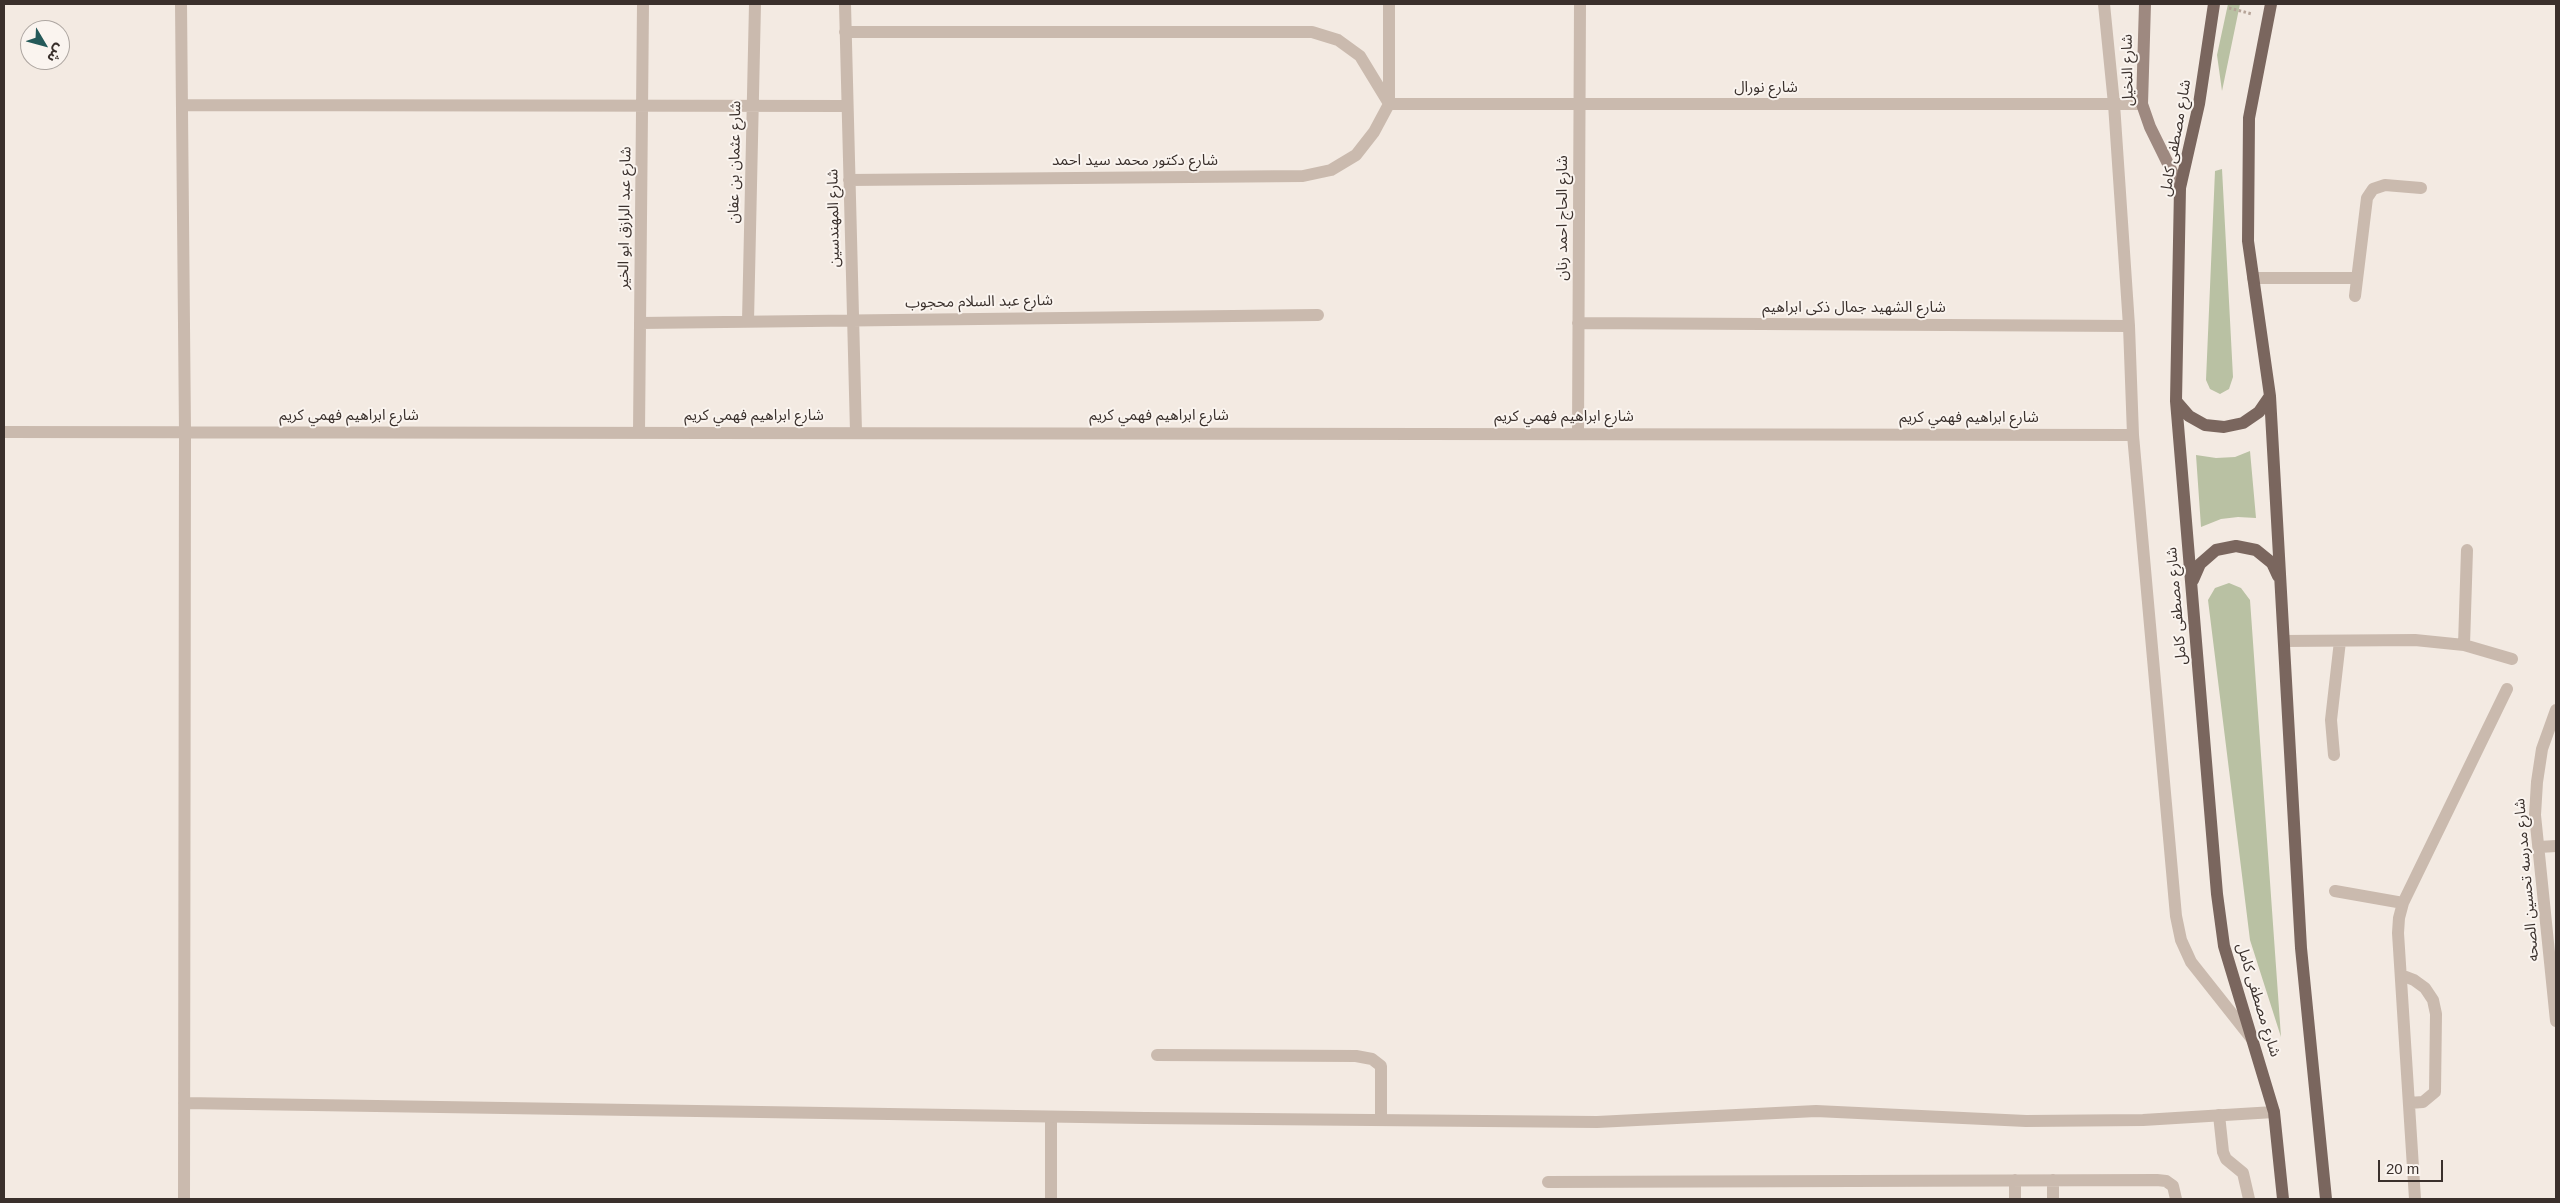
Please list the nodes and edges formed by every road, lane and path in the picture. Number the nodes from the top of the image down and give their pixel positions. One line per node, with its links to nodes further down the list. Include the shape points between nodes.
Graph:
1 (181, 4): 17 (street)
2 (644, 4): 18 (street, شارع عبد الرازق ابو الخير)
3 (755, 4): 19 (street, شارع عثمان بن عفان)
4 (845, 4): 12 (street, شارع المهندسين)
5 (1389, 4): 13 (street)
6 (1580, 4): 14 (street, شارع الحاج احمد رنان)
7 (2104, 4): 15 (street)
8 (2145, 4): 16 (main road, شارع النخيل)
9 (2214, 4): 11 (path); 22 (main road, شارع مصطفى كامل, via 2199,104)
10 (2271, 4): 11 (main road)
11 (2268, 18): 24 (main road, via 2249,118 2248,241)
12 (845, 32): 13 (street, via 1312,32 1338,40 1360,56); 20 (street, شارع المهندسين)
13 (1389, 104): 14 (street, شارع نورال); 21 (street, شارع دكتور محمد سيد احمد, via 1374,132 1356,155 1331,170 1303,176)
14 (1580, 104): 15 (street, شارع نورال); 30 (street, شارع الحاج احمد رنان)
15 (2114, 104): 16 (street, شارع نورال); 32 (street)
16 (2142, 104): 22 (main road, شارع النخيل)
17 (182, 105): 18 (street); 36 (street)
18 (642, 105): 19 (street); 31 (street, شارع عبد الرازق ابو الخير)
19 (753, 105): 20 (street); 29 (street, شارع عثمان بن عفان)
20 (847, 106): 21 (street, شارع المهندسين)
21 (849, 180): 28 (street, شارع المهندسين)
22 (2180, 188): 34 (main road, شارع مصطفى كامل)
23 (2421, 188): 25 (street, via 2384,185 2373,189 2367,198)
24 (2253, 278): 25 (street); 33 (main road)
25 (2357, 278): 26 (street)
26 (2355, 296)
27 (1318, 315): 28 (street, شارع عبد السلام محجوب)
28 (853, 320): 29 (street, شارع عبد السلام محجوب); 38 (street, شارع المهندسين)
29 (748, 321): 31 (street, شارع عبد السلام محجوب)
30 (1578, 322): 32 (street, شارع الشهيد جمال ذكى ابراهيم); 39 (street, شارع الحاج احمد رنان)
31 (640, 323): 37 (street, شارع عبد الرازق ابو الخير)
32 (2129, 326): 40 (street)
33 (2270, 396): 34 (main road, via 2259,412 2243,423 2224,427 2205,425 2189,416); 42 (main road)
34 (2176, 401): 43 (main road, شارع مصطفى كامل)
35 (4, 432): 36 (street, شارع ابراهيم فهمي كريم)
36 (186, 432): 37 (street, شارع ابراهيم فهمي كريم); 59 (street)
37 (639, 432): 38 (street, شارع ابراهيم فهمي كريم)
38 (856, 432): 39 (street, شارع ابراهيم فهمي كريم)
39 (1578, 433): 40 (street, شارع ابراهيم فهمي كريم)
40 (2133, 435): 57 (street, via 2176,916 2191,962)
41 (2467, 550): 46 (street)
42 (2280, 581): 43 (main road, via 2272,563 2256,550 2236,546 2216,550 2200,564); 45 (main road)
43 (2192, 583): 57 (main road, شارع مصطفى كامل, via 2217,894 2224,946)
44 (2340, 641): 45 (street); 46 (street, via 2415,640); 50 (street, via 2332,720)
45 (2284, 642): 75 (main road, via 2301,948)
46 (2464, 645): 47 (street)
47 (2512, 659)
48 (2507, 689): 54 (street)
49 (2556, 710): 52 (street, شارع مدرسه تحسين الصحه, via 2542,749 2537,782 2535,814)
50 (2334, 755)
51 (2556, 846): 52 (street)
52 (2539, 847): 56 (street, شارع مدرسه تحسين الصحه)
53 (2335, 891): 54 (street)
54 (2403, 903): 55 (street, via 2398,933)
55 (2401, 975): 60 (street); 60 (street, via 2425,988 2433,1000 2436,1014 2435,1092 2423,1102)
56 (2556, 1021)
57 (2253, 1040): 61 (main road, شارع مصطفى كامل)
58 (1157, 1055): 64 (street, via 1356,1056 1372,1059 1381,1066)
59 (184, 1103): 63 (street); 68 (street)
60 (2409, 1103): 76 (street)
61 (2274, 1112): 62 (street); 74 (main road, شارع مصطفى كامل)
62 (2219, 1115): 64 (street, via 2143,1120 2026,1121 1816,1111 1597,1122); 73 (street, via 2222,1152 2242,1173)
63 (1051, 1117): 64 (street); 69 (street)
64 (1381, 1119)
65 (2015, 1180): 66 (street); 67 (street); 70 (street)
66 (2053, 1180): 71 (street); 72 (street, via 2166,1181 2173,1186)
67 (1548, 1182)
68 (184, 1199)
69 (1051, 1199)
70 (2015, 1199)
71 (2054, 1199)
72 (2176, 1199)
73 (2249, 1199)
74 (2283, 1199)
75 (2326, 1199)
76 (2415, 1199)

